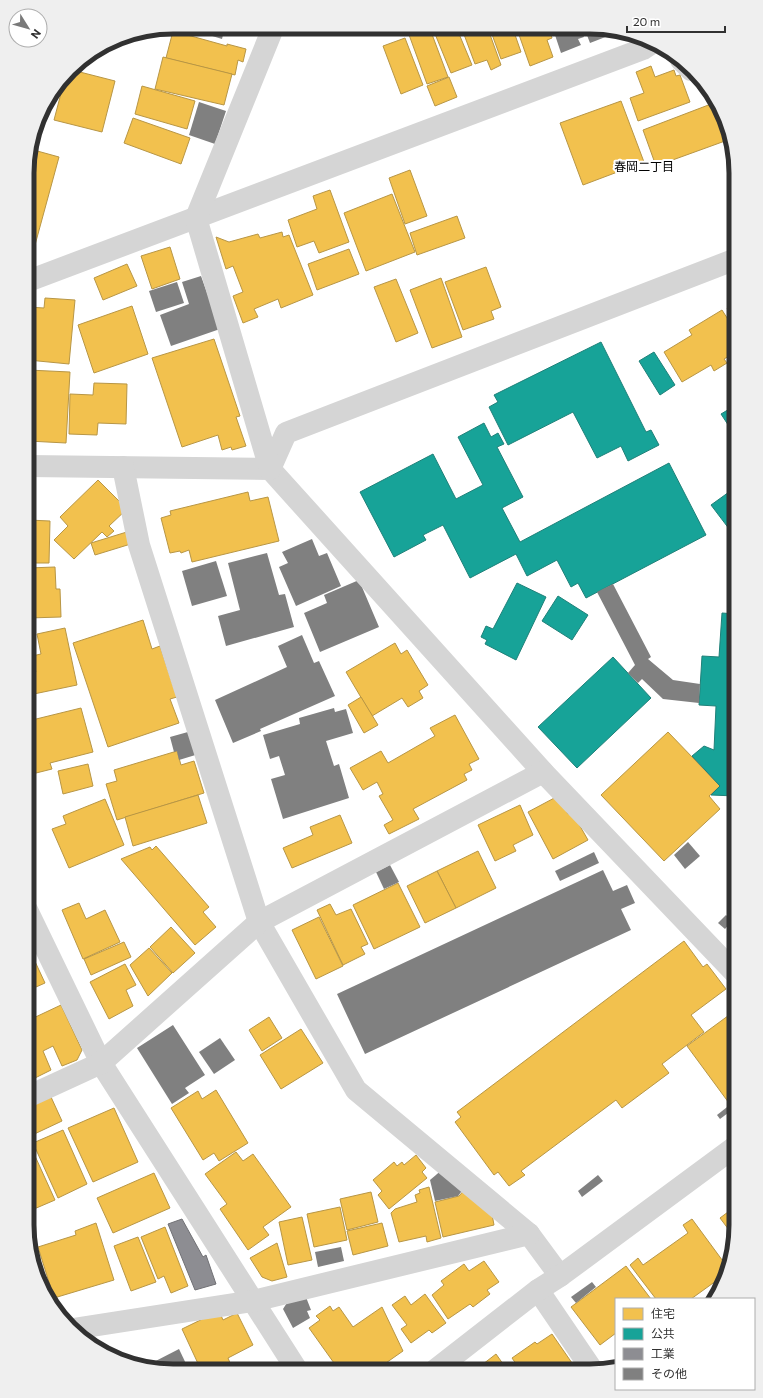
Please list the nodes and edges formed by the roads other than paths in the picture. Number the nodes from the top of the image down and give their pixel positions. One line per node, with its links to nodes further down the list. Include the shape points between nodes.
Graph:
1 (271, 34): 3 (street)
2 (647, 46): 3 (street)
3 (196, 218): 5 (street); 8 (street)
4 (729, 262): 8 (street, via 286,433)
5 (34, 279)
6 (34, 466): 7 (street)
7 (123, 467): 8 (street); 10 (street, via 139,545)
8 (270, 469): 9 (street)
9 (544, 772): 10 (street); 12 (street)
10 (259, 922): 13 (street); 16 (street, via 356,1090)
11 (34, 924): 13 (street)
12 (729, 967)
13 (101, 1063): 14 (street); 19 (street)
14 (34, 1094)
15 (729, 1151): 17 (street)
16 (529, 1234): 17 (street); 19 (street)
17 (560, 1276): 18 (street)
18 (538, 1290): 22 (street); 23 (street)
19 (253, 1301): 20 (street); 21 (street)
20 (79, 1328)
21 (293, 1364)
22 (442, 1364)
23 (588, 1364)

